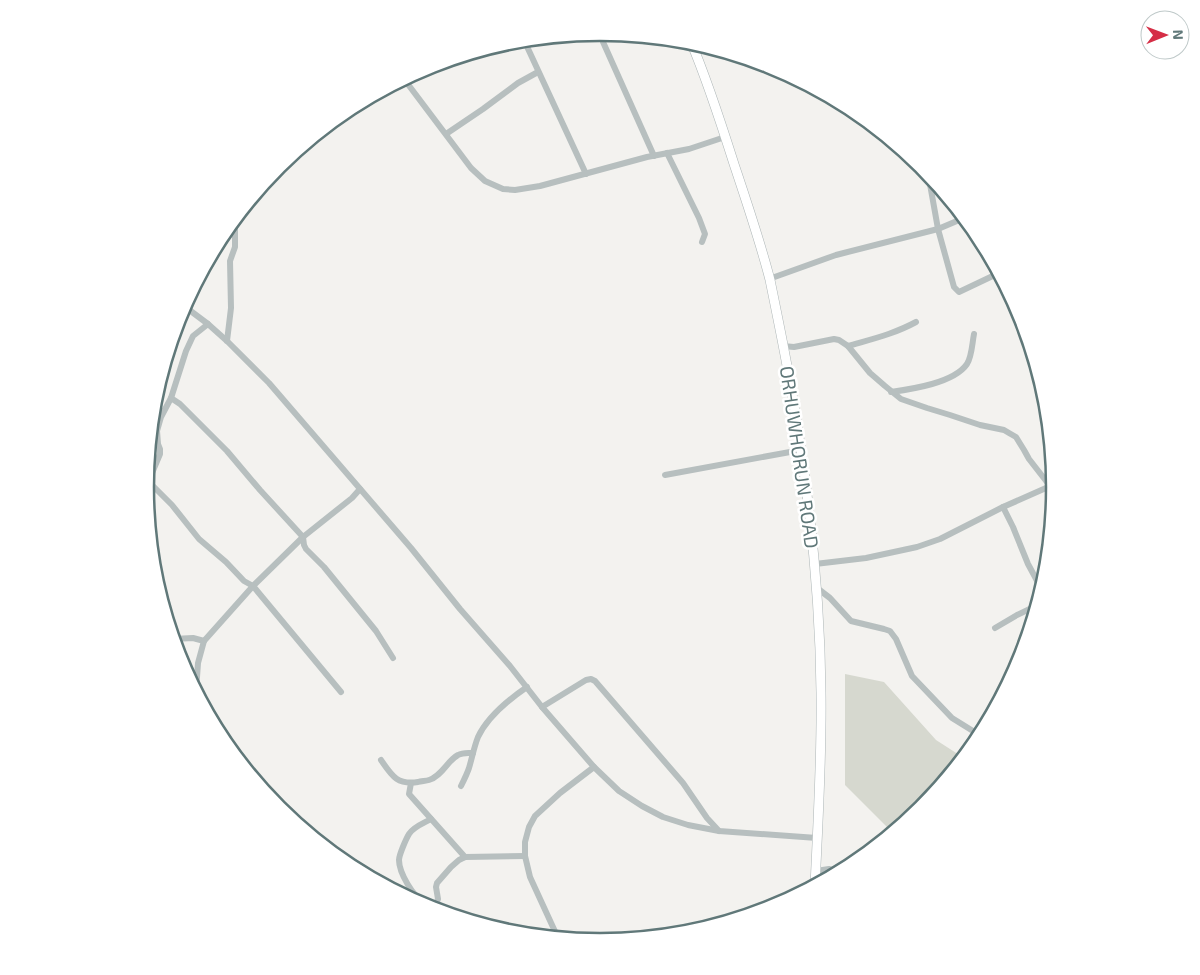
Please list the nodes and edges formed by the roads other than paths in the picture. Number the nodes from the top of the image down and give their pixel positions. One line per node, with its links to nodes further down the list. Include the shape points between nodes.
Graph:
1 (603, 41): 9 (street)
2 (527, 48): 4 (street)
3 (695, 51): 7 (street, ORHUWHORUN ROAD)
4 (538, 72): 6 (street); 10 (street)
5 (408, 85): 6 (street)
6 (446, 134): 10 (street, via 471,168 485,181 503,189 540,186)
7 (726, 137): 8 (street); 17 (street, ORHUWHORUN ROAD)
8 (667, 153): 9 (street); 15 (street, via 699,218 705,234)
9 (654, 156): 10 (street)
10 (586, 174)
11 (931, 187): 13 (street)
12 (957, 221): 13 (street)
13 (938, 229): 16 (street, via 954,287 959,292); 17 (street, via 836,255)
14 (235, 232): 22 (street, via 235,247 230,261 231,308)
15 (702, 242)
16 (993, 276)
17 (769, 279): 23 (street, ORHUWHORUN ROAD)
18 (191, 311): 20 (street)
19 (916, 322): 24 (street, via 888,335)
20 (208, 324): 22 (street); 26 (street, via 194,336)
21 (974, 334): 25 (street, via 969,359 958,372 935,383)
22 (227, 341): 35 (street, via 269,383)
23 (783, 346): 24 (street, via 834,339); 29 (street, ORHUWHORUN ROAD)
24 (848, 346): 25 (street)
25 (891, 392): 32 (street, via 921,406 1004,430 1016,438)
26 (171, 398): 27 (street); 37 (street, via 228,451)
27 (159, 425)
28 (157, 435): 30 (street, via 160,454)
29 (801, 450): 31 (street); 38 (street, ORHUWHORUN ROAD)
30 (155, 467)
31 (666, 475)
32 (1046, 477)
33 (154, 488): 40 (street, via 199,539)
34 (1046, 488): 36 (street)
35 (360, 489): 37 (street); 48 (street)
36 (1003, 507): 38 (street, via 917,547); 39 (street)
37 (303, 537): 40 (street); 46 (street, via 306,549 376,631)
38 (815, 564): 41 (street, ORHUWHORUN ROAD)
39 (1037, 580)
40 (253, 586): 45 (street); 49 (street)
41 (817, 588): 51 (street, via 851,621 890,632 912,676 952,718); 59 (street, ORHUWHORUN ROAD, via 821,691)
42 (1029, 609): 43 (street)
43 (995, 628)
44 (180, 639): 45 (street)
45 (204, 641): 47 (street)
46 (393, 658)
47 (197, 678)
48 (527, 688): 50 (street); 52 (street, via 499,709 488,722)
49 (341, 692)
50 (542, 707): 54 (street); 58 (street, via 586,680 595,681 683,783)
51 (973, 731)
52 (473, 753): 55 (street, via 458,755 436,777); 56 (street)
53 (381, 760): 55 (street, via 396,780)
54 (594, 767): 58 (street, via 619,791 663,817 688,826); 60 (street, via 536,816 529,827)
55 (411, 783): 57 (street, via 408,794)
56 (461, 786)
57 (431, 819): 61 (street); 65 (street, via 413,829 399,857 404,877)
58 (719, 831): 59 (street)
59 (818, 838): 63 (street, ORHUWHORUN ROAD)
60 (525, 856): 61 (street); 67 (street, via 530,877)
61 (465, 857): 66 (street, via 437,883)
62 (831, 869): 63 (street)
63 (816, 871): 64 (street, ORHUWHORUN ROAD)
64 (816, 878)
65 (415, 894)
66 (437, 903)
67 (555, 931)

